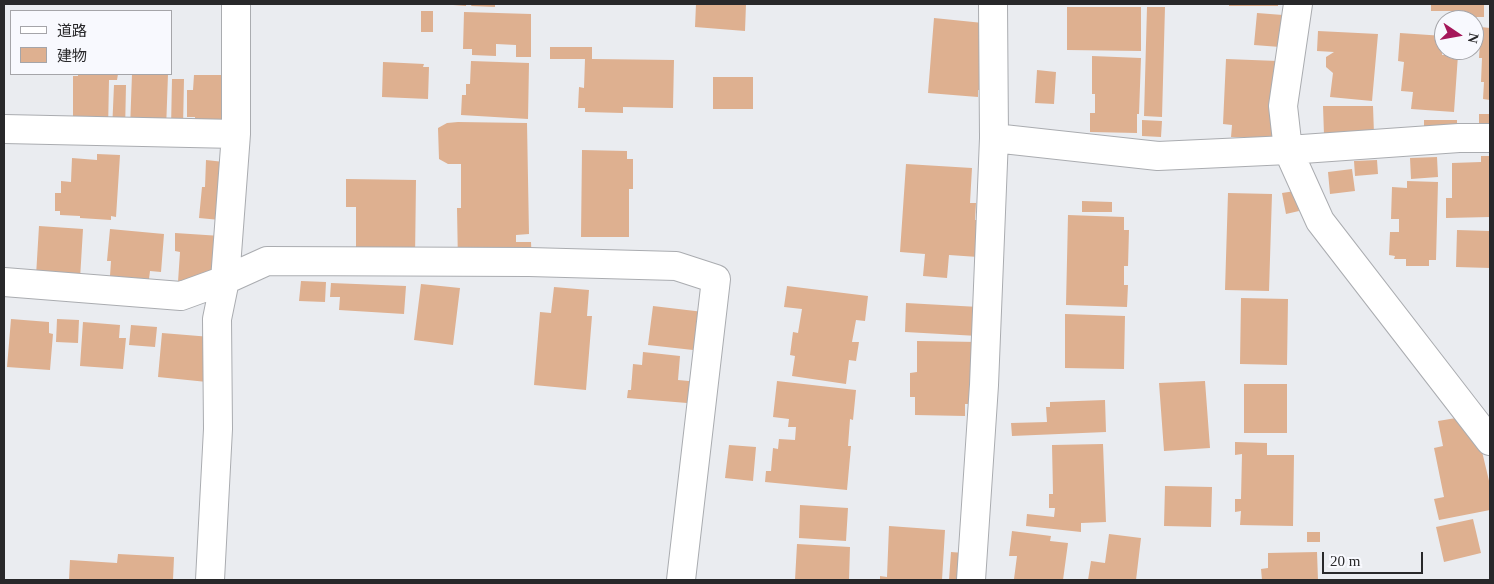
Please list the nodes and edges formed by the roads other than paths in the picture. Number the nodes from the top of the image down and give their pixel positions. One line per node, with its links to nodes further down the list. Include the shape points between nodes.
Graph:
1 (236, 4): 5 (street)
2 (993, 4): 6 (street)
3 (1298, 4): 8 (street, via 1283,106)
4 (4, 129): 5 (street)
5 (236, 134): 9 (street)
6 (994, 138): 8 (street, via 1158,156); 14 (street, via 984,385)
7 (1490, 138): 8 (street)
8 (1288, 150): 11 (street, via 1320,221)
9 (225, 280): 10 (street, via 181,296); 12 (street, via 216,319 218,429); 13 (street, via 267,261 676,266 716,279)
10 (4, 282)
11 (1490, 441)
12 (210, 580)
13 (681, 580)
14 (971, 580)

